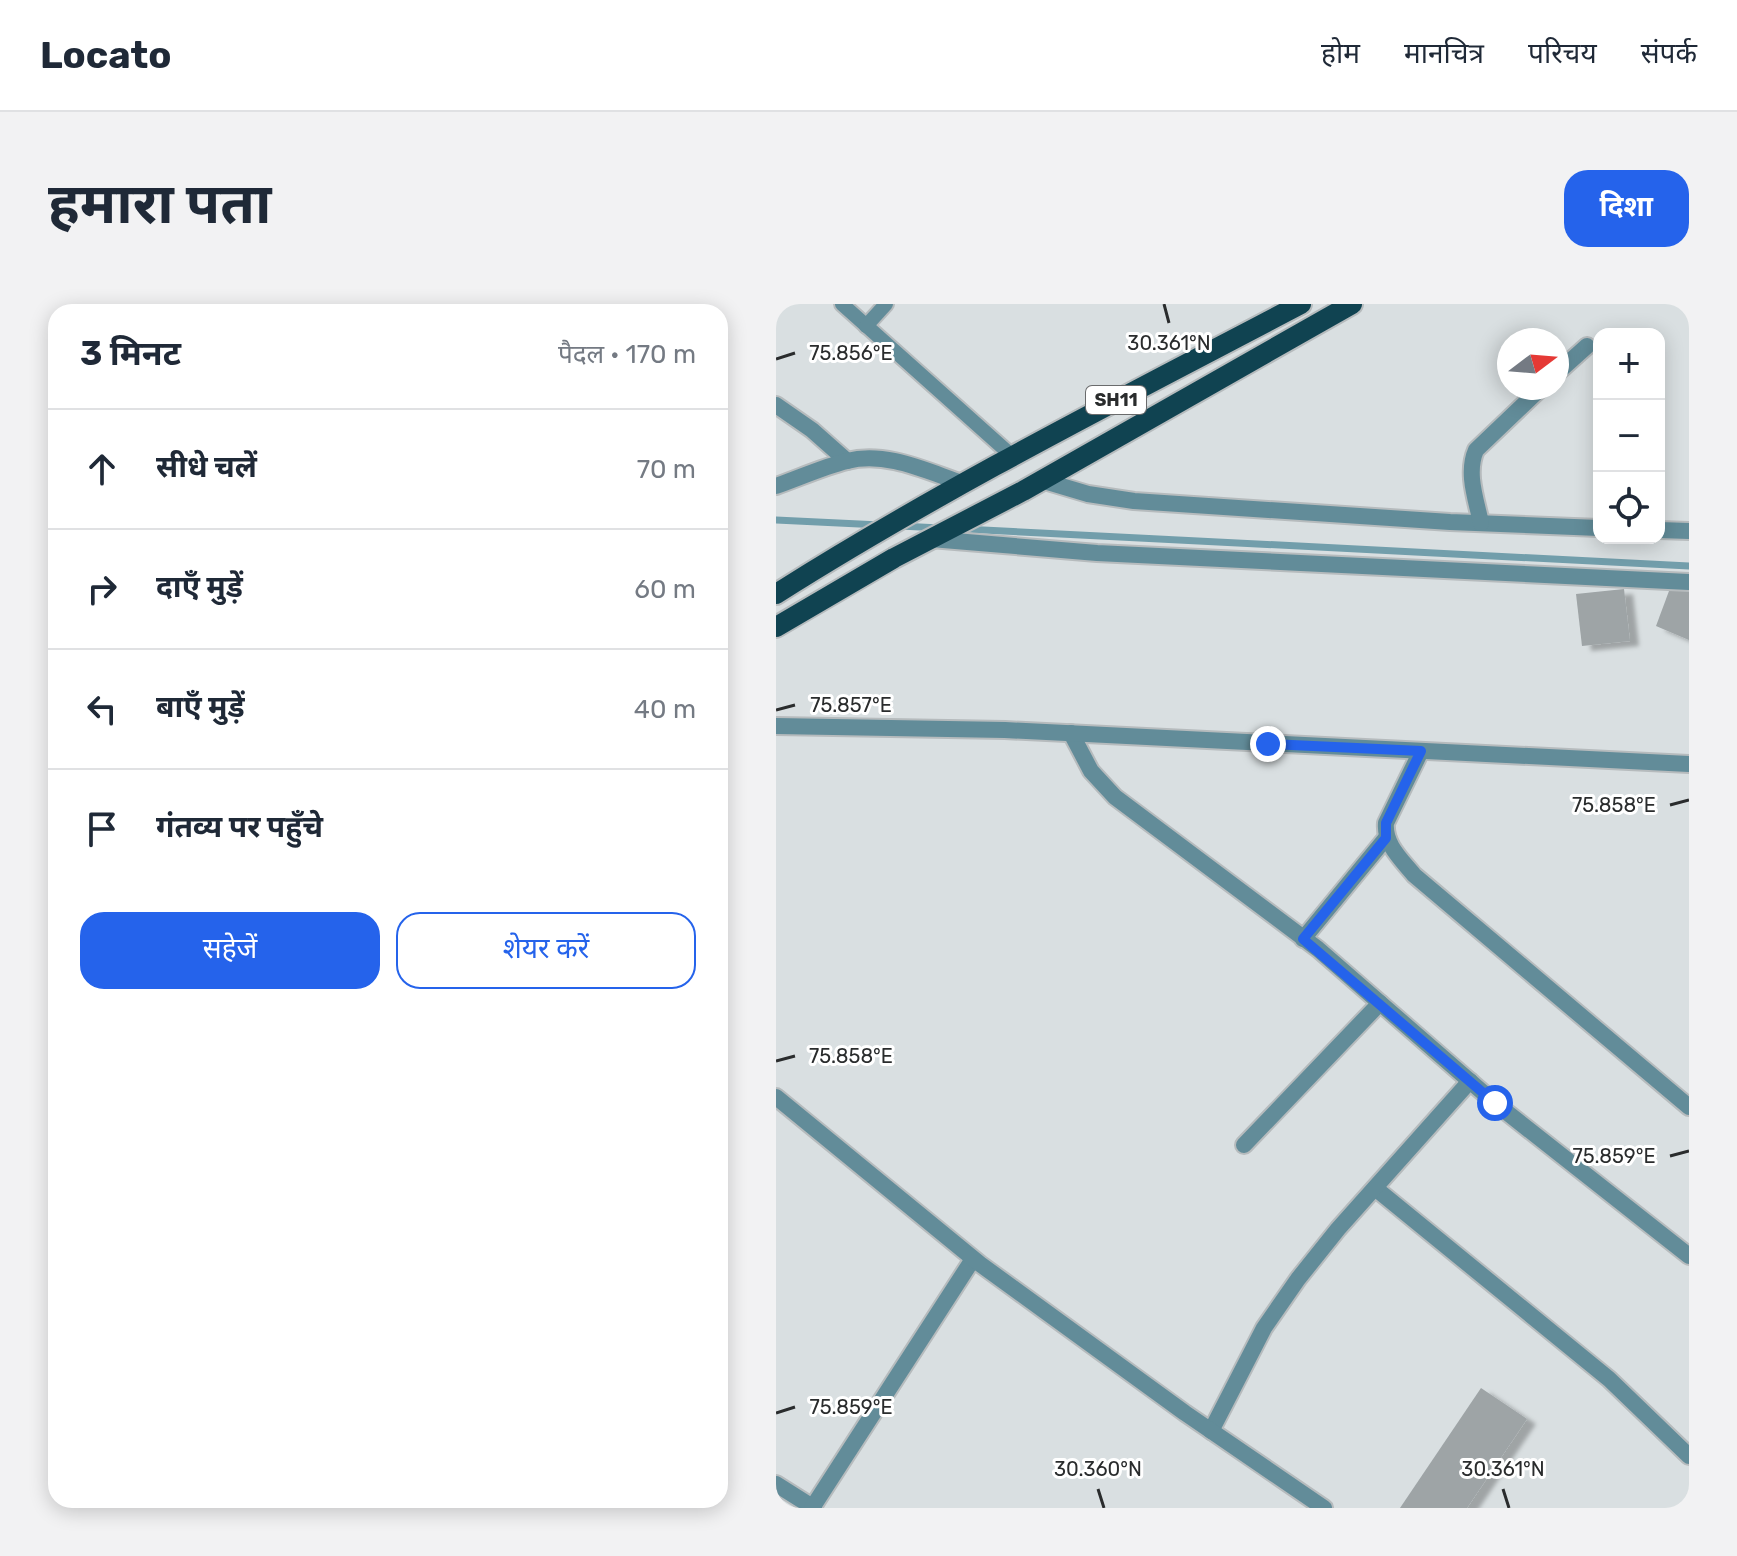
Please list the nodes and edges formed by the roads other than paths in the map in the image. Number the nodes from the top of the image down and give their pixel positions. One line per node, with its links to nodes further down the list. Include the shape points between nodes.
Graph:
1 (842, 304): 5 (lane)
2 (886, 304): 5 (lane)
3 (1301, 304): 10 (main road, SH11)
4 (1352, 304): 13 (main road, SH11)
5 (866, 326): 10 (lane)
6 (1587, 346): 7 (street)
7 (1569, 362)
8 (1528, 400): 15 (street, via 1476,450 1471,462)
9 (776, 405): 11 (street)
10 (1011, 455): 12 (main road, SH11)
11 (847, 461): 12 (street, via 894,460); 14 (street)
12 (962, 483): 21 (main road, SH11)
13 (1032, 485): 15 (street, via 1134,501); 19 (main road, SH11)
14 (776, 486)
15 (1481, 523): 16 (street)
16 (1593, 528)
17 (1665, 530): 18 (street)
18 (1689, 531)
19 (938, 535): 20 (street, via 1097,553); 22 (main road, SH11)
20 (1689, 582)
21 (776, 594)
22 (776, 627)
23 (776, 726): 24 (street)
24 (1071, 733): 25 (street); 28 (street, via 1091,771 1115,797)
25 (1421, 751): 26 (street); 27 (street, via 1386,823)
26 (1689, 764)
27 (1386, 838): 28 (street); 32 (street, via 1414,875)
28 (1303, 939): 29 (street)
29 (1380, 1003): 30 (street); 33 (street)
30 (1470, 1081): 34 (street); 35 (street)
31 (776, 1097): 36 (street)
32 (1689, 1107)
33 (1244, 1145)
34 (1375, 1188): 37 (street, via 1264,1328); 38 (street, via 1609,1379)
35 (1689, 1256)
36 (973, 1259): 37 (street); 40 (street)
37 (1211, 1431): 41 (street)
38 (1689, 1456)
39 (776, 1484): 40 (street)
40 (813, 1508)
41 (1324, 1508)

